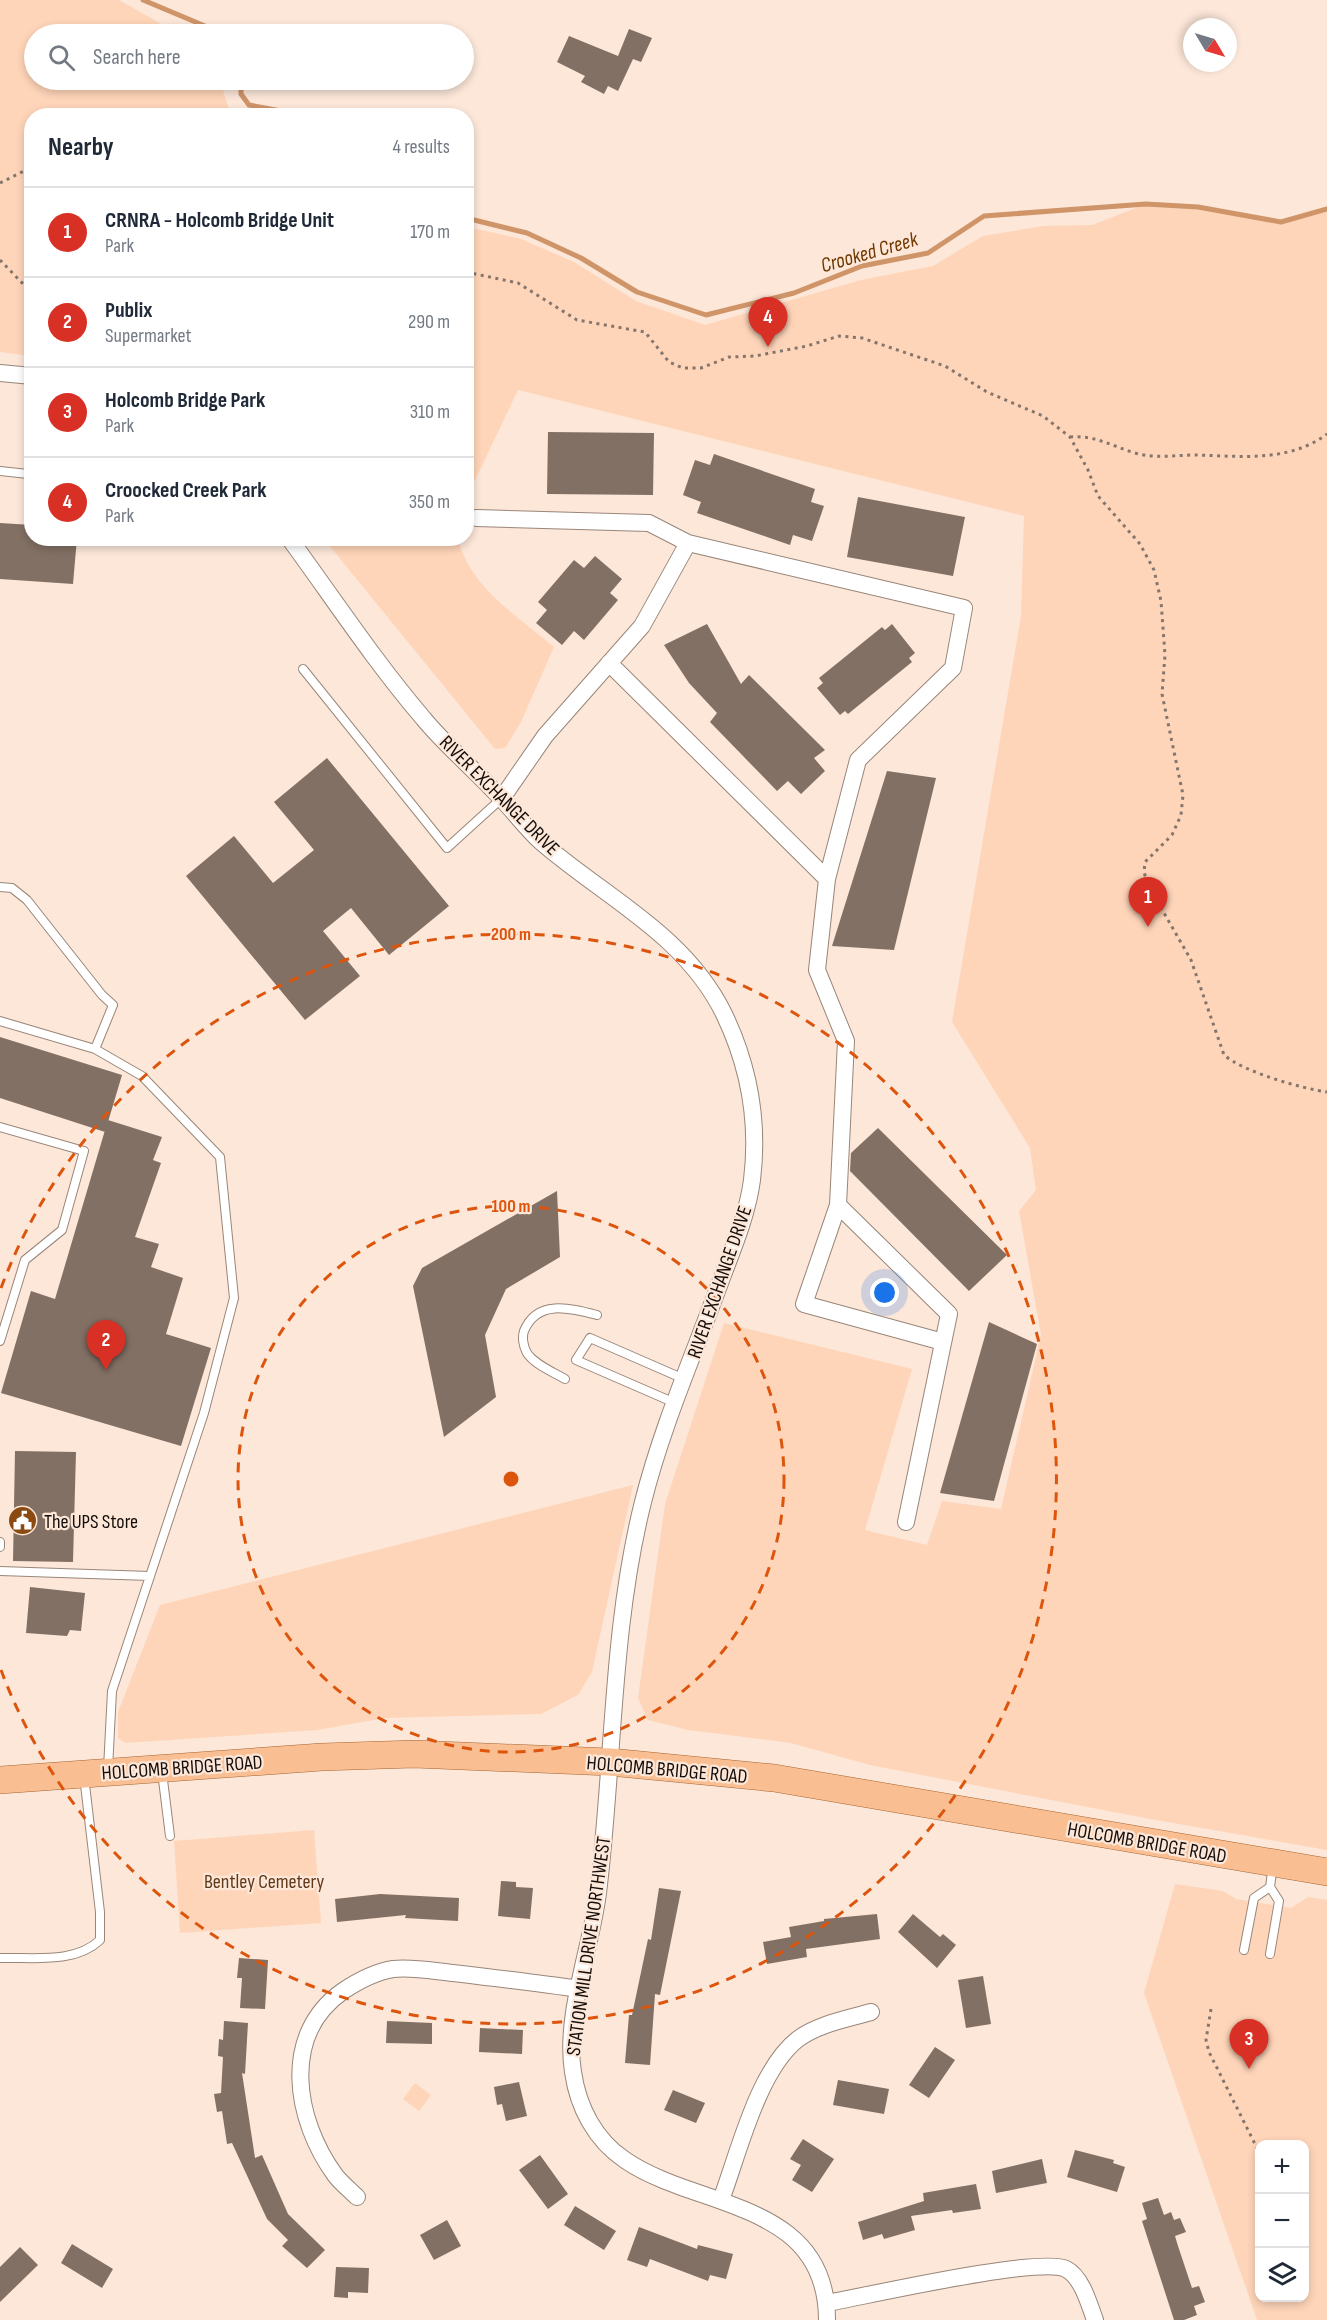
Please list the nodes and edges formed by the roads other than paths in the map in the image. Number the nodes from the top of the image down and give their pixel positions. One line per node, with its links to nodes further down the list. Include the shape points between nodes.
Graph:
1 (0, 373): 2 (street)
2 (24, 375)
3 (0, 471): 4 (lane)
4 (24, 474)
5 (476, 518): 6 (street, via 649,523)
6 (688, 543): 8 (street, via 642,626); 11 (street, via 964,608 953,668 858,760)
7 (295, 546): 10 (street, RIVER EXCHANGE DRIVE, via 423,719)
8 (609, 663): 10 (street, via 544,736); 11 (street)
9 (303, 669): 10 (lane, via 447,848)
10 (502, 798): 21 (street, RIVER EXCHANGE DRIVE, via 538,839 667,938 717,1001 741,1055 751,1097 755,1141 752,1184 740,1229)
11 (827, 879): 16 (street, via 817,970 846,1041)
12 (0, 887): 14 (lane, via 12,888 27,900 113,1005)
13 (0, 1021): 14 (lane)
14 (95, 1049): 27 (lane, via 142,1076 220,1157 234,1298 204,1413)
15 (0, 1127): 18 (lane, via 84,1151 62,1230 25,1260)
16 (838, 1205): 19 (street, via 949,1314); 19 (street, via 804,1304)
17 (597, 1316): 20 (lane, via 571,1308 548,1308 529,1319 522,1337 527,1353)
18 (0, 1341)
19 (943, 1342): 23 (street)
20 (565, 1379)
21 (684, 1379): 22 (street, RIVER EXCHANGE DRIVE); 22 (lane, via 590,1338 576,1360)
22 (675, 1404): 28 (street, RIVER EXCHANGE DRIVE, via 643,1503 626,1587)
23 (906, 1522)
24 (0, 1542): 25 (lane)
25 (0, 1547)
26 (0, 1571): 27 (lane)
27 (150, 1576): 30 (lane, via 112,1691)
28 (610, 1762): 29 (main road, HOLCOMB BRIDGE ROAD, via 414,1754); 34 (main road, HOLCOMB BRIDGE ROAD, via 774,1778); 38 (street, STATION MILL DRIVE NORTHWEST, via 598,1895)
29 (162, 1768): 30 (main road, HOLCOMB BRIDGE ROAD); 32 (lane)
30 (96, 1773): 31 (main road, HOLCOMB BRIDGE ROAD); 37 (lane, via 100,1940 88,1952 72,1955)
31 (0, 1780)
32 (170, 1836)
33 (1327, 1872): 34 (main road, HOLCOMB BRIDGE ROAD)
34 (1271, 1876): 35 (lane, via 1254,1898); 36 (lane, via 1278,1901)
35 (1244, 1950)
36 (1270, 1954)
37 (0, 1958)
38 (580, 1989): 40 (street, via 408,1968 375,1974 332,1999 317,2018 299,2059 300,2085 313,2137 335,2176); 41 (street, STATION MILL DRIVE NORTHWEST, via 572,2034 572,2067 578,2097 589,2122 604,2143 623,2159 645,2172)
39 (871, 2012): 41 (street, via 820,2027 782,2055 766,2077)
40 (357, 2197)
41 (721, 2200): 42 (street, STATION MILL DRIVE NORTHWEST, via 757,2213 805,2253 815,2271)
42 (826, 2312): 43 (street, via 1000,2271 1053,2265 1068,2270 1077,2281)
43 (1095, 2320)

